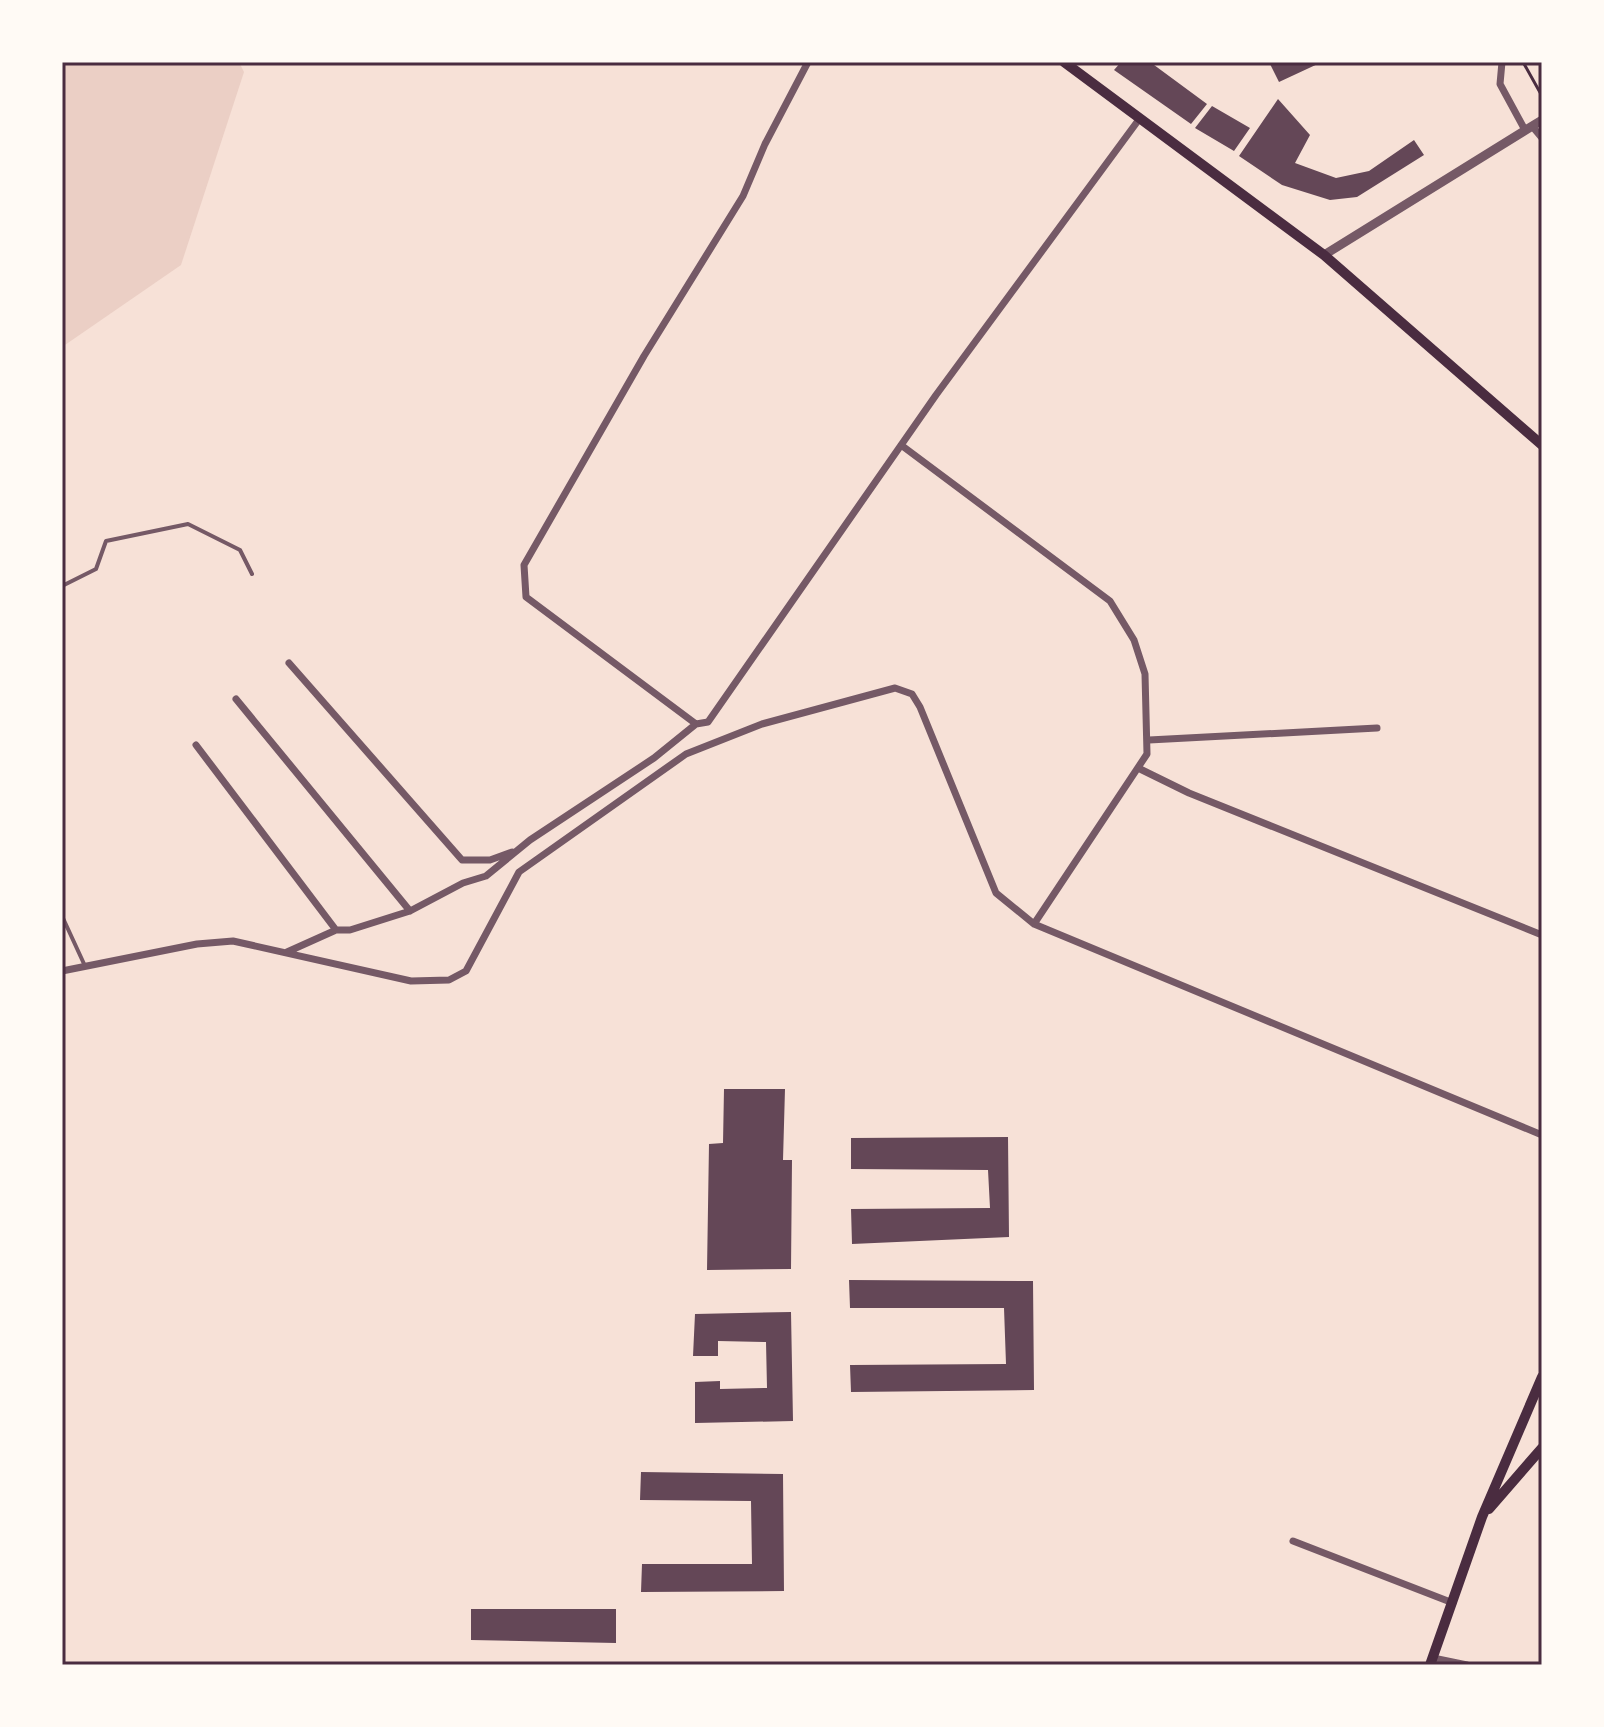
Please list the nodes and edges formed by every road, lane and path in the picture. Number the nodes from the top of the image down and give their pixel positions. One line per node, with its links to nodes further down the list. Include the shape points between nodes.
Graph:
1 (808, 62): 17 (street, via 743,196 524,565 526,597)
2 (1064, 62): 6 (main road)
3 (1502, 62): 8 (street, via 1500,84)
4 (1523, 62): 5 (path)
5 (1542, 96)
6 (1140, 118): 10 (main road); 11 (street)
7 (1542, 120): 8 (street)
8 (1529, 128): 9 (street); 10 (street)
9 (1542, 138)
10 (1324, 255): 12 (main road)
11 (901, 445): 17 (street, via 708,722); 19 (street, via 1110,601 1134,640 1145,674)
12 (1542, 445)
13 (252, 574): 14 (lane, via 240,550 188,524 106,541 96,569)
14 (62, 586)
15 (289, 663): 22 (street, via 462,860 490,860)
16 (236, 699): 23 (street)
17 (696, 724): 22 (street)
18 (1377, 728): 19 (street)
19 (1149, 740): 21 (street)
20 (196, 745): 26 (street)
21 (1138, 768): 25 (street); 27 (street)
22 (518, 850): 23 (street, via 486,876)
23 (410, 911): 26 (street)
24 (62, 916): 29 (lane)
25 (1034, 924): 28 (street, via 996,893 920,707 912,694 895,688 762,724 686,754 519,872 466,971 449,980 411,981); 31 (street)
26 (336, 930): 28 (street)
27 (1542, 935)
28 (287, 952): 29 (street, via 233,941)
29 (85, 966): 30 (street)
30 (62, 971)
31 (1542, 1135)
32 (1542, 1377): 34 (main road)
33 (1542, 1448): 34 (main road)
34 (1482, 1517): 36 (main road)
35 (1293, 1541): 36 (street)
36 (1453, 1603): 37 (main road)
37 (1432, 1661): 38 (street)
38 (1467, 1665)

